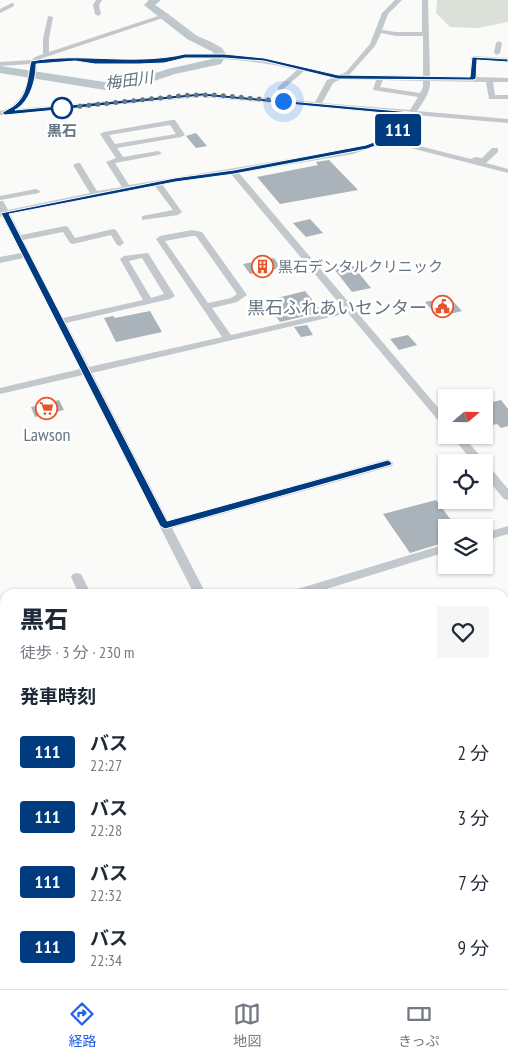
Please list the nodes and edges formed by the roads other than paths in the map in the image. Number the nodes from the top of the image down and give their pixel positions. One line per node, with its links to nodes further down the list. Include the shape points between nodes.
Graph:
1 (99, 0): 6 (street, via 96,5)
2 (399, 0): 8 (street, via 385,13)
3 (425, 0): 9 (street)
4 (12, 5): 5 (street)
5 (0, 10)
6 (98, 14)
7 (50, 17): 14 (street)
8 (380, 31): 9 (street); 20 (street, via 368,51 348,73)
9 (425, 34): 22 (street)
10 (499, 43): 12 (street)
11 (483, 51): 12 (street)
12 (497, 53): 13 (street)
13 (508, 54)
14 (46, 55): 15 (street, via 165,16 195,37 220,49); 17 (street)
15 (221, 56): 17 (street, via 185,56 139,62 75,59); 19 (street, via 264,60)
16 (508, 60): 23 (street, via 474,58)
17 (33, 62): 18 (street); 30 (street, via 33,74 20,105)
18 (0, 64)
19 (302, 69): 20 (street); 26 (street)
20 (338, 77): 21 (street); 29 (street, via 326,87)
21 (380, 78): 22 (street); 27 (street, via 376,88)
22 (428, 78): 23 (street); 27 (street)
23 (473, 79): 24 (street)
24 (489, 79): 25 (street); 28 (street, via 492,97)
25 (508, 80)
26 (281, 89)
27 (423, 96): 31 (street)
28 (508, 97)
29 (318, 104): 30 (street, via 189,95); 31 (street)
30 (2, 114)
31 (410, 114): 32 (street); 33 (street)
32 (508, 121)
33 (387, 140): 35 (street); 41 (street, via 359,149)
34 (112, 147): 34 (street, via 156,139 181,134 172,122 104,134); 38 (street)
35 (429, 150): 36 (street, via 432,147 484,161); 40 (street)
36 (495, 150)
37 (158, 153): 38 (street)
38 (121, 160): 43 (street, via 110,162)
39 (78, 165): 45 (street)
40 (508, 171)
41 (234, 172): 42 (street); 56 (street)
42 (157, 184): 43 (street); 49 (street, via 178,212)
43 (127, 189): 45 (street)
44 (36, 191): 46 (street)
45 (95, 195): 48 (street)
46 (0, 198)
47 (0, 203): 48 (street)
48 (3, 213): 50 (street)
49 (145, 218)
50 (18, 238): 51 (street, via 65,229 73,241 113,232); 52 (street)
51 (120, 243)
52 (26, 255): 53 (street); 57 (street)
53 (0, 260)
54 (148, 301): 54 (street, via 129,267 124,259 145,255 170,296); 57 (street)
55 (206, 306): 55 (street, via 234,300 242,294 199,234 160,239); 58 (street)
56 (350, 310): 58 (street); 61 (street)
57 (61, 321): 59 (street)
58 (228, 338): 59 (street)
59 (86, 372): 60 (street); 67 (street)
60 (0, 391)
61 (438, 414)
62 (464, 444): 63 (street)
63 (473, 454)
64 (388, 463): 67 (street)
65 (493, 478): 66 (street)
66 (508, 496)
67 (165, 526): 73 (street)
68 (508, 530): 69 (street)
69 (493, 534)
70 (438, 550): 74 (street)
71 (77, 576): 72 (street)
72 (83, 589)
73 (197, 589)
74 (311, 589)

